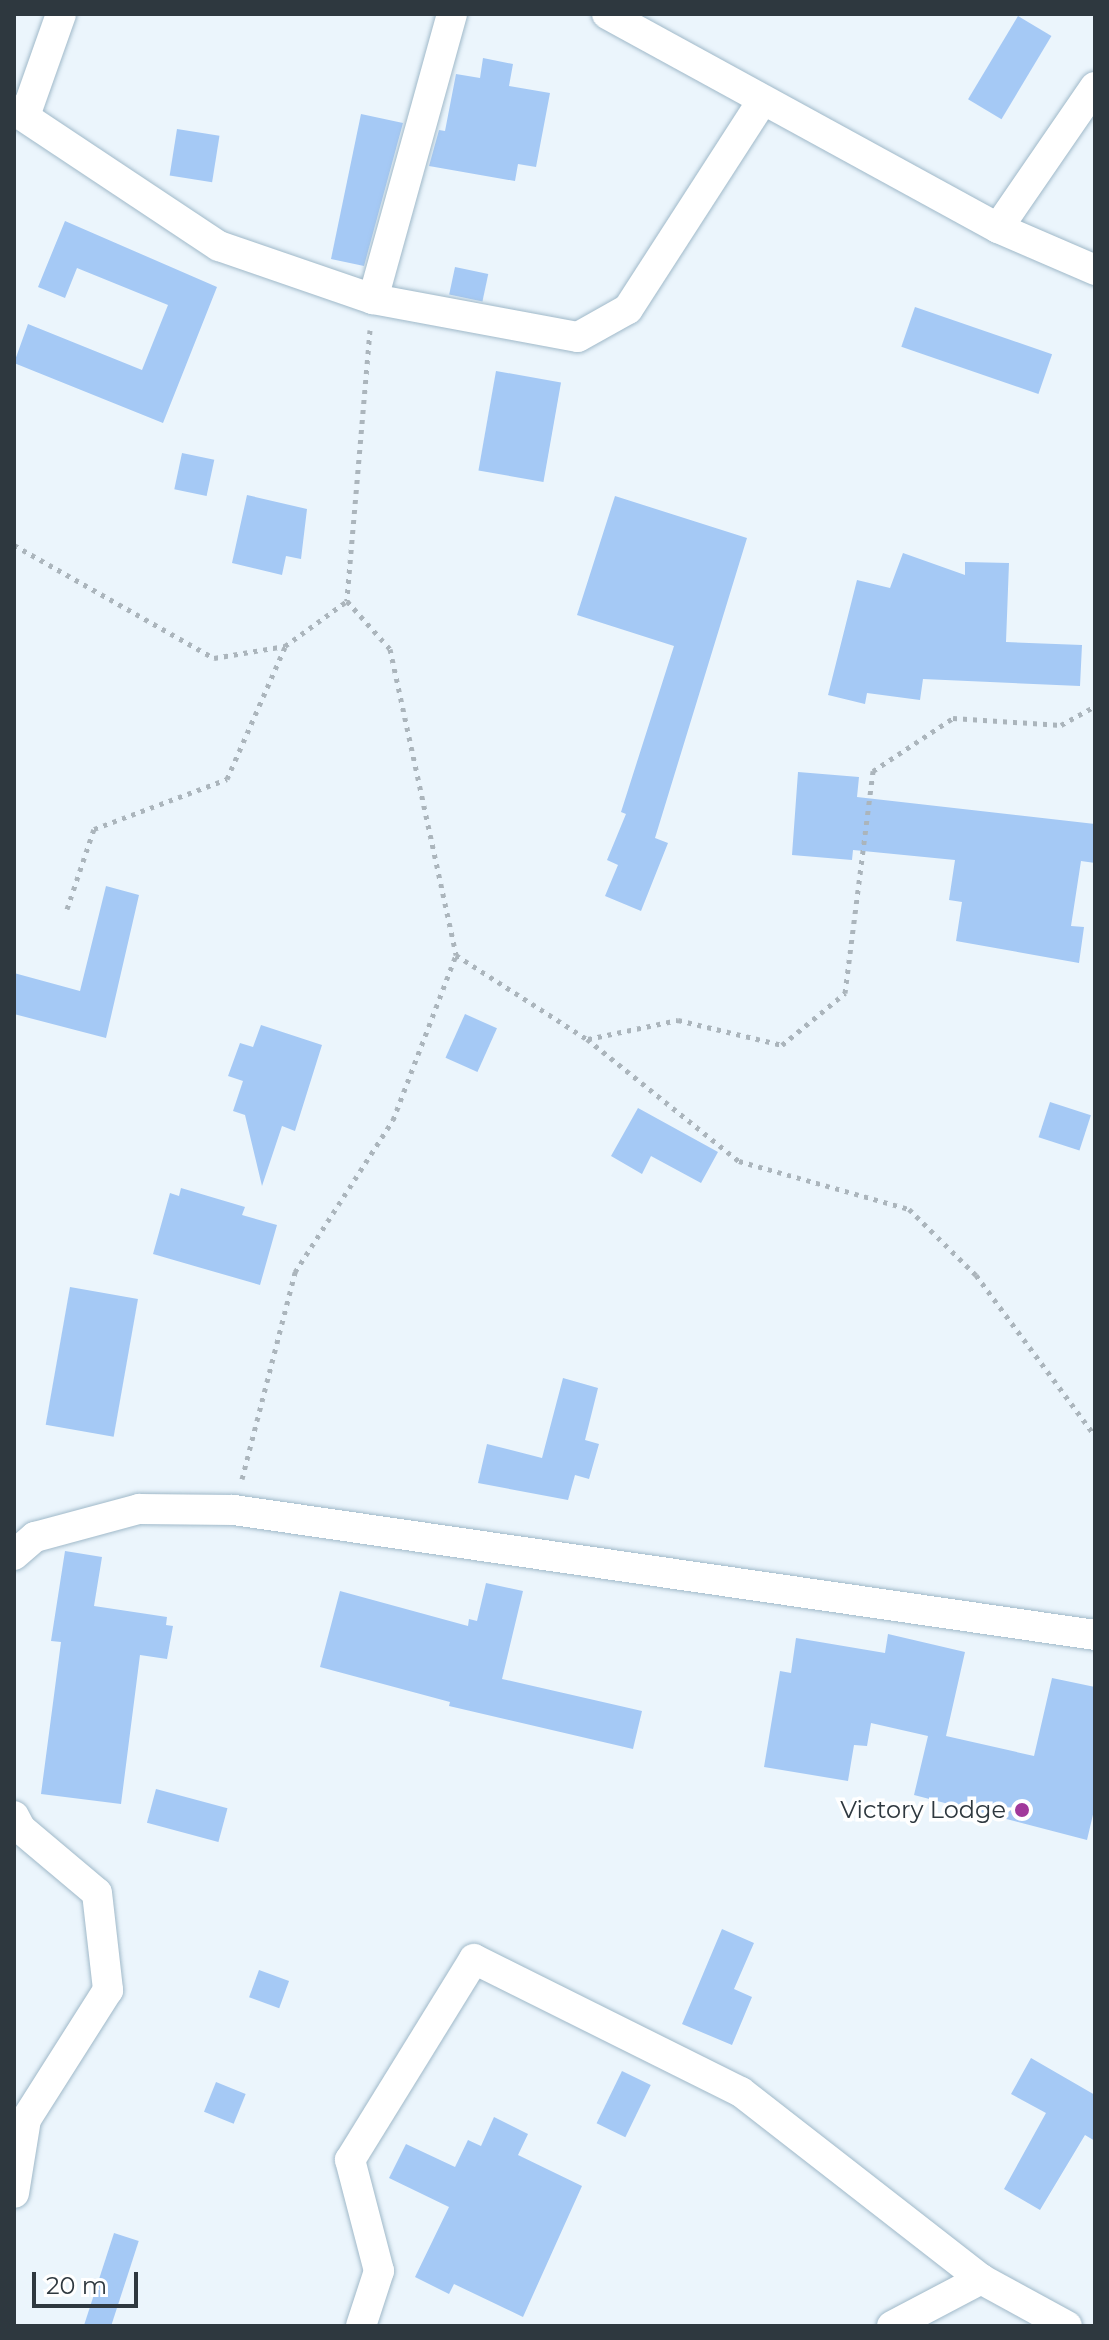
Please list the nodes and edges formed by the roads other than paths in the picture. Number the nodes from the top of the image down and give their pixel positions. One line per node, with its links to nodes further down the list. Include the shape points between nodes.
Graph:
1 (61, 14): 7 (street)
2 (452, 14): 10 (street)
3 (607, 14): 4 (street)
4 (641, 21): 6 (street)
5 (1095, 87): 8 (street)
6 (762, 101): 8 (street); 10 (street, via 628,309 578,337)
7 (20, 111): 10 (street, via 219,246)
8 (998, 228): 9 (street)
9 (1095, 270)
10 (373, 299)
11 (14, 1555): 12 (street, via 35,1537 139,1509 234,1510)
12 (1095, 1635)
13 (14, 1816): 14 (street, via 21,1829 97,1893 108,1990 26,2119)
14 (14, 2193)
15 (981, 2279): 16 (street, via 741,2092 474,1959 350,2160 379,2271); 17 (street); 18 (street)
16 (361, 2326)
17 (892, 2326)
18 (1067, 2326)

